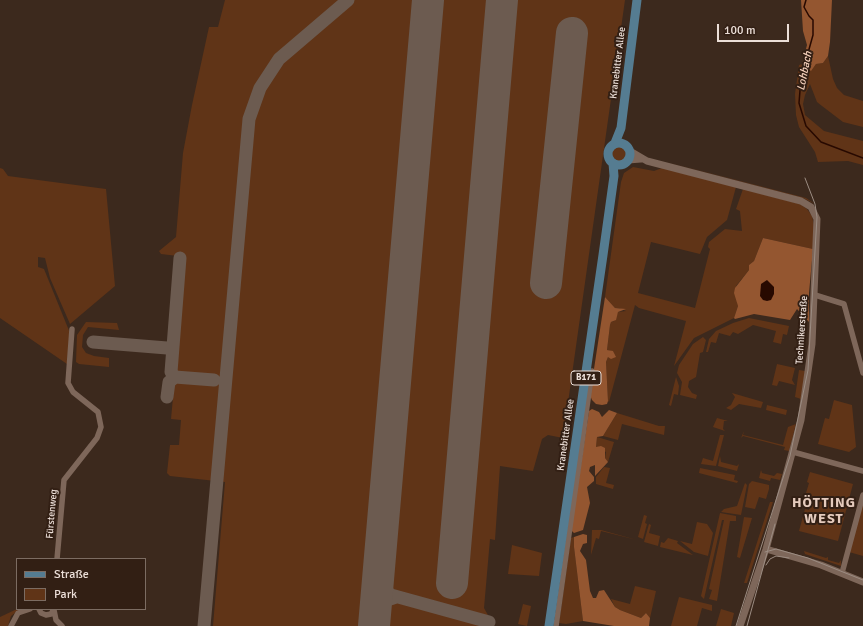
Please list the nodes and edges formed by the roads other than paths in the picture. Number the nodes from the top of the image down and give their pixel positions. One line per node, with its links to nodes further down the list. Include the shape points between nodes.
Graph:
1 (637, 0): 3 (main road, Kranebitter Allee / B171)
2 (643, 0): 3 (main road)
3 (634, 20): 4 (main road, Kranebitter Allee / B171, via 620,128)
4 (622, 154): 5 (street, Technikerstraße, via 808,204 814,211 818,224); 21 (main road, Kranebitter Allee / B171, via 614,176)
5 (815, 295): 8 (street, via 844,304); 9 (street, Technikerstraße, via 810,369)
6 (72, 329): 13 (street, Fürstenweg, via 68,383 73,392 98,412 101,427 97,438 64,480)
7 (592, 372): 22 (street, Kranebitter Allee)
8 (863, 373)
9 (793, 452): 10 (street); 12 (street, Technikerstraße)
10 (863, 470)
11 (863, 495): 14 (street)
12 (766, 549): 14 (street); 23 (street, Technikerstraße)
13 (57, 558)
14 (842, 573): 15 (street)
15 (863, 582)
16 (27, 610): 19 (street, via 18,613)
17 (40, 610): 18 (street, via 46,615)
18 (54, 610): 20 (street, via 56,620)
19 (11, 626)
20 (62, 626)
21 (550, 626)
22 (556, 626)
23 (741, 626)

